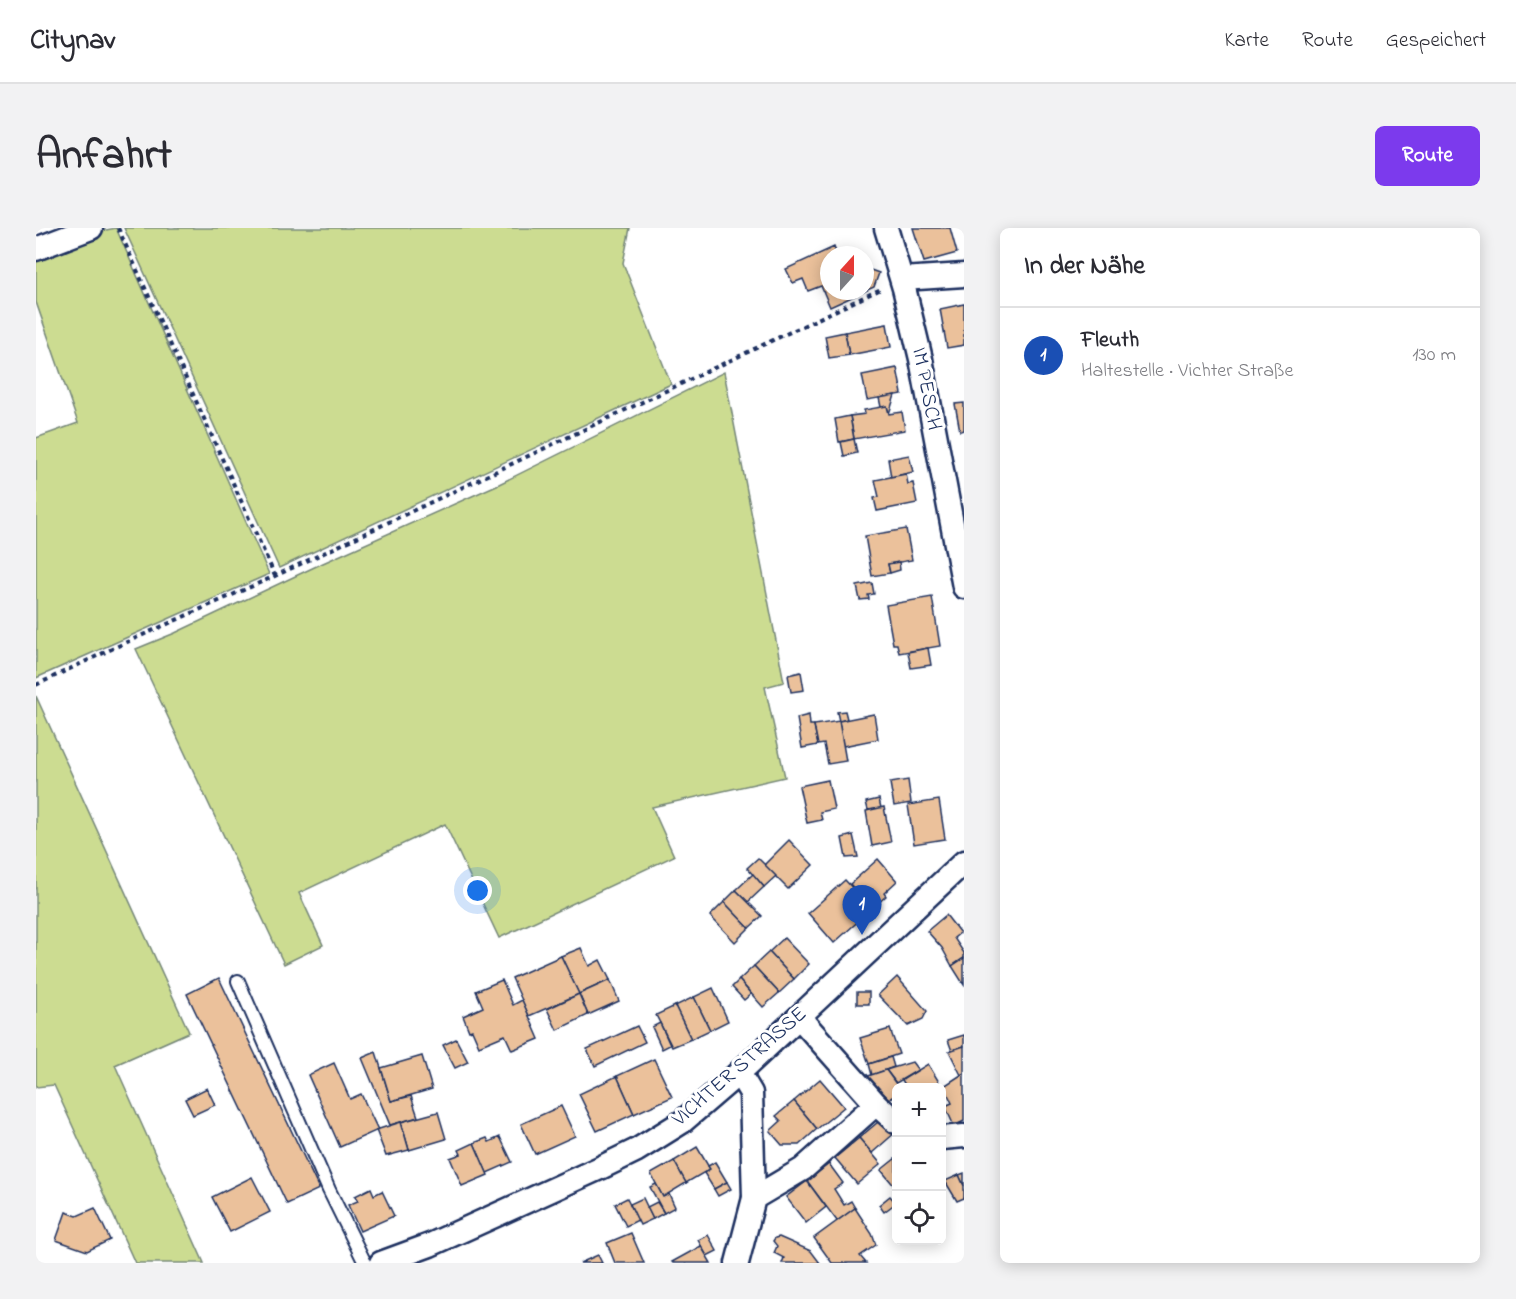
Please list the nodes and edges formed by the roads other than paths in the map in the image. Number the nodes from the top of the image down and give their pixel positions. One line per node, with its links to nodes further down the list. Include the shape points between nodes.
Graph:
1 (91, 228): 3 (street)
2 (886, 228): 5 (street, IM PESCH)
3 (36, 249)
4 (964, 275): 5 (street)
5 (902, 279): 6 (street, IM PESCH)
6 (964, 588)
7 (964, 862): 9 (street, VICHTER STRASSE)
8 (238, 981): 16 (lane)
9 (799, 1017): 10 (street, VICHTER STRASSE); 11 (street)
10 (739, 1073): 15 (street, via 751,1093); 17 (street, VICHTER STRASSE, via 682,1122 637,1150 430,1245)
11 (876, 1104): 12 (street); 15 (street, via 803,1169)
12 (892, 1118)
13 (964, 1136): 14 (street)
14 (946, 1138)
15 (754, 1198): 18 (street)
16 (365, 1263)
17 (381, 1263)
18 (737, 1263)

